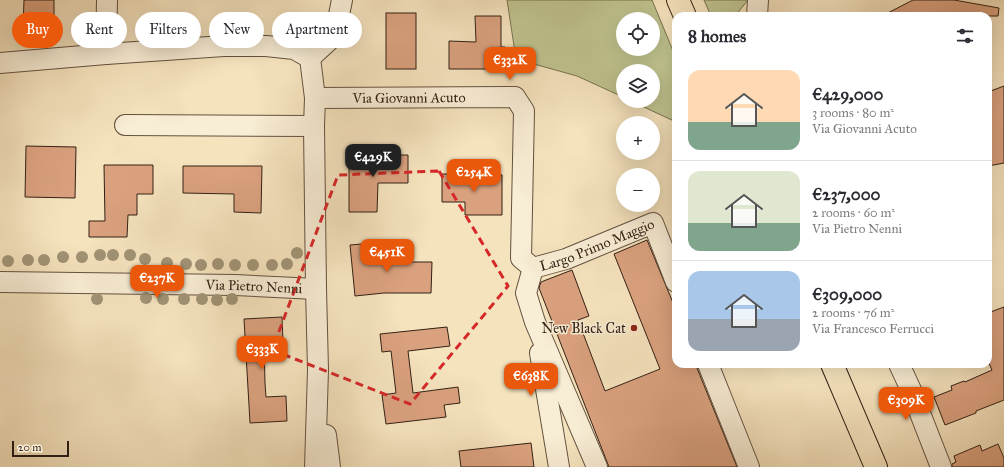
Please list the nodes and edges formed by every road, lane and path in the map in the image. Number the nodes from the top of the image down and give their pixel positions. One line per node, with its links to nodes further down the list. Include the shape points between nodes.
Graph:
1 (107, 0): 7 (street)
2 (342, 0): 8 (street, via 335,35)
3 (678, 0): 5 (main road)
4 (758, 0): 6 (street)
5 (682, 12)
6 (757, 12)
7 (106, 54): 8 (street, via 224,46 266,46 294,50); 9 (street)
8 (310, 58): 10 (street)
9 (0, 63)
10 (315, 98): 12 (street); 13 (street, Via Giovanni Acuto, via 515,97 524,111 521,258)
11 (125, 125): 12 (street)
12 (314, 126): 16 (street)
13 (533, 268): 14 (street, Largo Primo Maggio, via 566,259 652,220); 17 (street, Largo Primo Maggio, via 526,294)
14 (672, 272)
15 (0, 282): 16 (street, Via Pietro Nenni, via 235,285)
16 (316, 289): 21 (street)
17 (535, 322): 24 (street, Largo Primo Maggio); 25 (street, Largo Primo Maggio)
18 (710, 368): 26 (street)
19 (834, 368): 27 (main road)
20 (901, 368): 28 (street)
21 (318, 370): 22 (street); 23 (street)
22 (315, 467)
23 (330, 467)
24 (559, 467)
25 (597, 467)
26 (749, 467)
27 (876, 467)
28 (941, 467)

